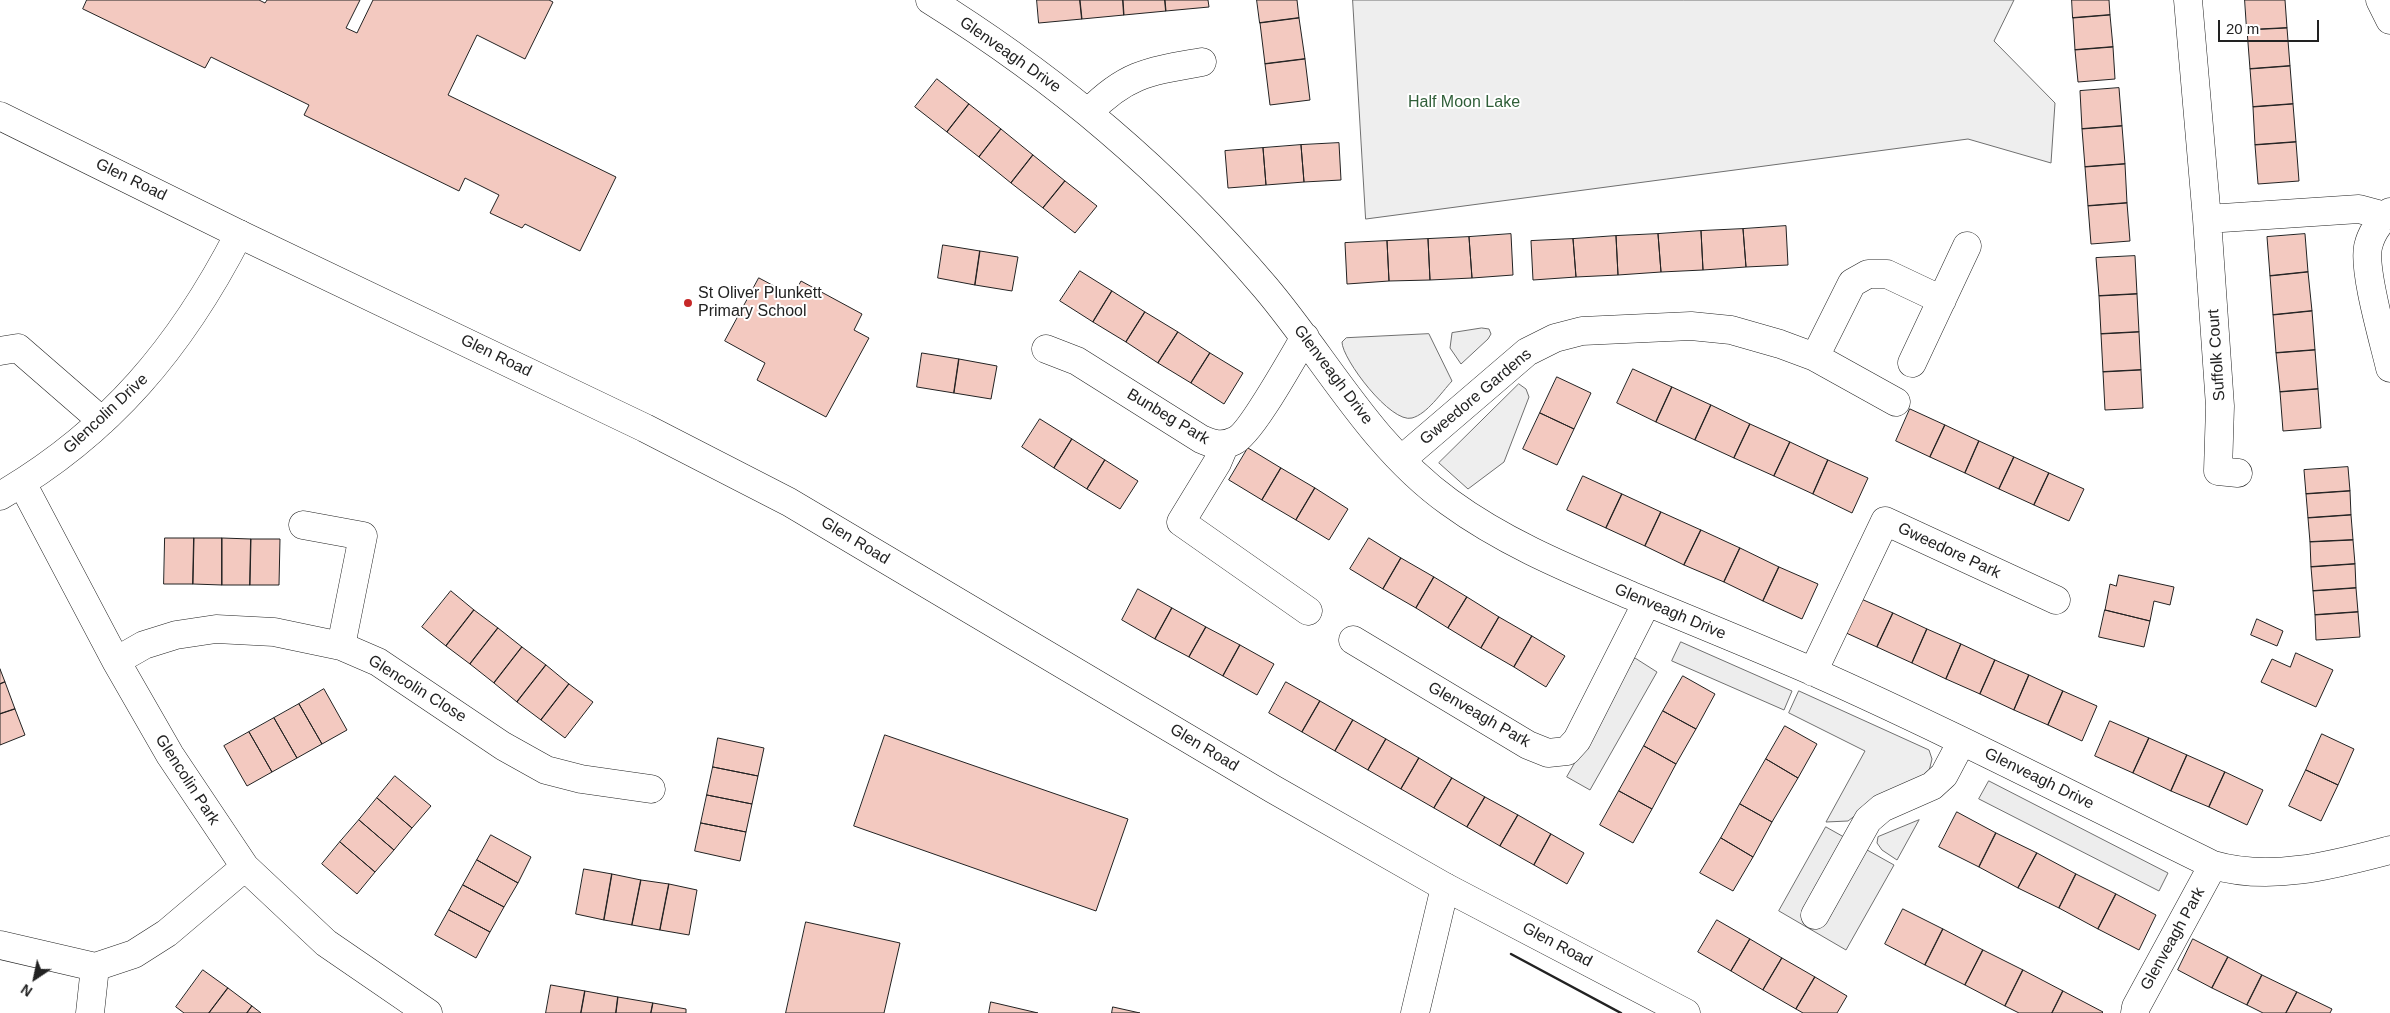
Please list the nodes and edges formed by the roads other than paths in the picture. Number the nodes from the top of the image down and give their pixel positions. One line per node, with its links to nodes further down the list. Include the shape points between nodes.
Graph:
1 (930, 0): 6 (street, Glenveagh Drive, via 1017,58)
2 (2188, 0): 9 (street, Suffolk Court)
3 (2380, 0): 4 (street)
4 (2390, 20)
5 (1202, 62): 6 (street, via 1138,75 1118,86)
6 (1089, 112): 13 (street, Glenveagh Drive, via 1216,232)
7 (0, 116): 10 (street, Glen Road)
8 (2388, 214): 9 (street, via 2359,209); 18 (street, via 2373,232 2367,250 2371,284)
9 (2207, 219): 23 (street, Suffolk Court, via 2220,406 2218,471)
10 (238, 234): 20 (street, Glencolin Drive, via 172,345 141,384); 38 (street, Glen Road, via 637,424 788,502 1272,789)
11 (1967, 246): 12 (street)
12 (1942, 300): 16 (street, via 1887,274 1868,274 1852,283); 17 (street)
13 (1305, 337): 21 (street, Bunbeg Park, via 1244,435); 22 (street, Glenveagh Drive, via 1345,393)
14 (1046, 349): 21 (street, Bunbeg Park, via 1078,361 1200,439)
15 (0, 352): 20 (street, via 18,348)
16 (1815, 357): 19 (street, Gweedore Gardens); 22 (street, Gweedore Gardens, via 1731,330 1691,326 1582,331 1555,338 1527,352)
17 (1912, 364)
18 (2390, 368)
19 (1896, 402)
20 (102, 421): 24 (street, Glencolin Drive, via 65,454)
21 (1225, 444): 28 (street, via 1181,522)
22 (1401, 460): 27 (street, Glenveagh Drive, via 1448,501 1488,527 1566,568)
23 (2238, 473)
24 (11, 490): 31 (street, Glencolin Park)
25 (304, 525): 30 (street, via 363,536)
26 (2056, 600): 32 (street, Gweedore Park, via 1885,521)
27 (1647, 602): 29 (street, Glenveagh Park, via 1576,740 1567,751 1548,753 1528,745); 32 (street, Glenveagh Drive)
28 (1308, 611)
29 (1353, 640)
30 (341, 646): 31 (street, Glencolin Close, via 274,632 216,629 176,635 144,645); 34 (street, Glencolin Close, via 378,662 503,746 546,770 581,779)
31 (116, 661): 37 (street, Glencolin Park, via 170,756)
32 (1813, 672): 33 (street, Glenveagh Drive)
33 (1962, 741): 36 (street, Glenveagh Drive); 39 (street, via 1944,776 1932,786 1882,808 1868,820)
34 (651, 789)
35 (2390, 850): 36 (street, Glenveagh Drive, via 2299,870 2256,872)
36 (2213, 866): 46 (street, Glenveagh Park)
37 (245, 867): 41 (street, via 167,932 134,954); 43 (street, Glencolin Park, via 326,943)
38 (1445, 887): 44 (street); 45 (street, Glen Road)
39 (1815, 915)
40 (0, 945): 41 (street)
41 (95, 967): 42 (street)
42 (90, 1013)
43 (428, 1013)
44 (1415, 1013)
45 (1686, 1013)
46 (2135, 1013)

